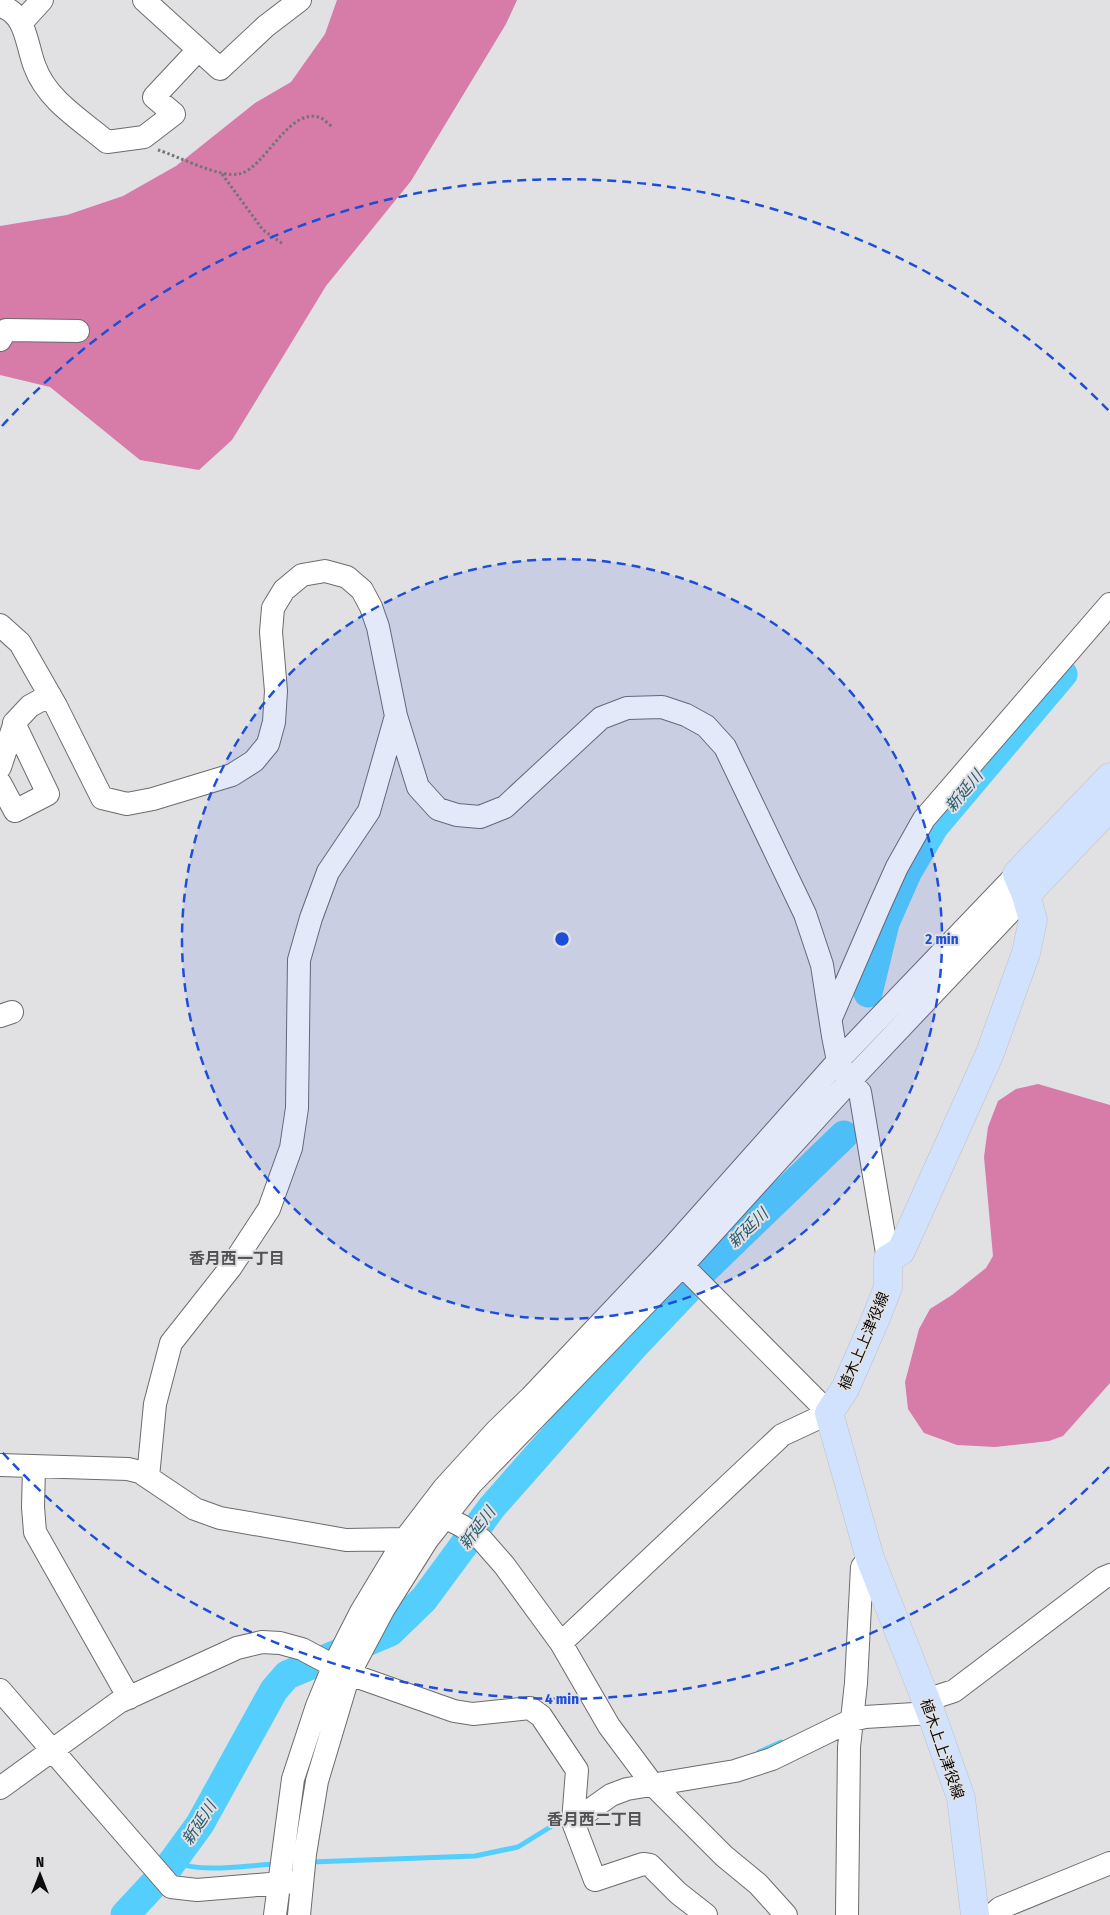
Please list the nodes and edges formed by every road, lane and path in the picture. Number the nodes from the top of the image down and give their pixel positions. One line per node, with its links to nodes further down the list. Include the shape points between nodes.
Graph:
1 (42, 0): 5 (street)
2 (144, 0): 6 (street)
3 (300, 0): 6 (street, via 266,26 220,69)
4 (0, 6): 5 (street)
5 (22, 22): 8 (street, via 35,68 50,95 106,142)
6 (198, 50): 8 (street, via 154,97 174,114)
7 (333, 127): 9 (path, via 320,118 304,118 289,126 250,170)
8 (144, 137): 9 (path, via 147,146)
9 (222, 174): 10 (path, via 263,230)
10 (283, 244)
11 (78, 331): 12 (street, via 6,330)
12 (0, 340)
13 (1110, 604): 23 (street, via 924,818 897,868)
14 (0, 625): 15 (street, via 20,643)
15 (50, 695): 16 (street, via 102,798 127,804 232,775 254,761 268,744 274,722 273,608 284,590 302,575 325,571 348,577 362,590 371,607); 17 (street, via 30,706)
16 (396, 716): 23 (street, via 418,787 438,809 480,818 505,807 601,718 618,711 662,707 706,726 725,747 805,914 822,965); 31 (street, via 370,811 328,872 310,918 299,960 297,1108 291,1148 269,1209 230,1267 171,1343 155,1404)
17 (14, 723): 18 (street); 20 (street, via 48,794 15,811)
18 (0, 767)
19 (1110, 777): 22 (main road)
20 (0, 783)
21 (1110, 807): 22 (main road)
22 (1022, 885): 24 (street); 25 (street); 27 (main road, via 1033,920 1026,952 990,1053 901,1251)
23 (831, 1018): 24 (street)
24 (838, 1060): 25 (street); 26 (street)
25 (850, 1081): 26 (street); 27 (street, via 860,1092)
26 (676, 1258): 28 (street); 32 (street, via 471,1484)
27 (888, 1259): 28 (main road, 植木上上津役線, via 888,1287 845,1389)
28 (829, 1413): 34 (main road, 植木上上津役線); 36 (street, via 782,1436)
29 (0, 1465): 30 (street)
30 (34, 1467): 31 (street, via 128,1469); 39 (street, via 35,1532)
31 (148, 1477): 33 (street, via 195,1509 220,1518 346,1540)
32 (436, 1513): 33 (street); 36 (street, via 482,1540); 37 (street, via 383,1610)
33 (405, 1540): 37 (street, via 361,1612)
34 (870, 1558): 40 (main road, 植木上上津役線); 41 (street, via 862,1567)
35 (1110, 1575): 40 (street, via 954,1691)
36 (561, 1643): 43 (street, via 610,1726)
37 (342, 1669): 39 (street, via 302,1649 262,1642 237,1648); 45 (street, via 454,1711 473,1714 530,1708 541,1716 576,1770); 47 (street, via 317,1781); 48 (street, via 317,1706 293,1779)
38 (0, 1690): 42 (street)
39 (128, 1698): 42 (street)
40 (928, 1706): 41 (street); 54 (main road, 植木上上津役線, via 961,1798)
41 (852, 1720): 43 (street, via 772,1759 735,1771); 53 (street)
42 (52, 1749): 44 (street); 48 (street, via 171,1887 197,1890)
43 (653, 1785): 45 (street, via 611,1795); 52 (street, via 724,1856 758,1884)
44 (0, 1788)
45 (573, 1822): 51 (street, via 595,1880 643,1864 650,1865)
46 (1110, 1862): 55 (street, via 1000,1908)
47 (302, 1881): 48 (street); 50 (street)
48 (279, 1883): 49 (street)
49 (275, 1915)
50 (299, 1915)
51 (706, 1915)
52 (786, 1915)
53 (847, 1915)
54 (975, 1915)
55 (992, 1915)

